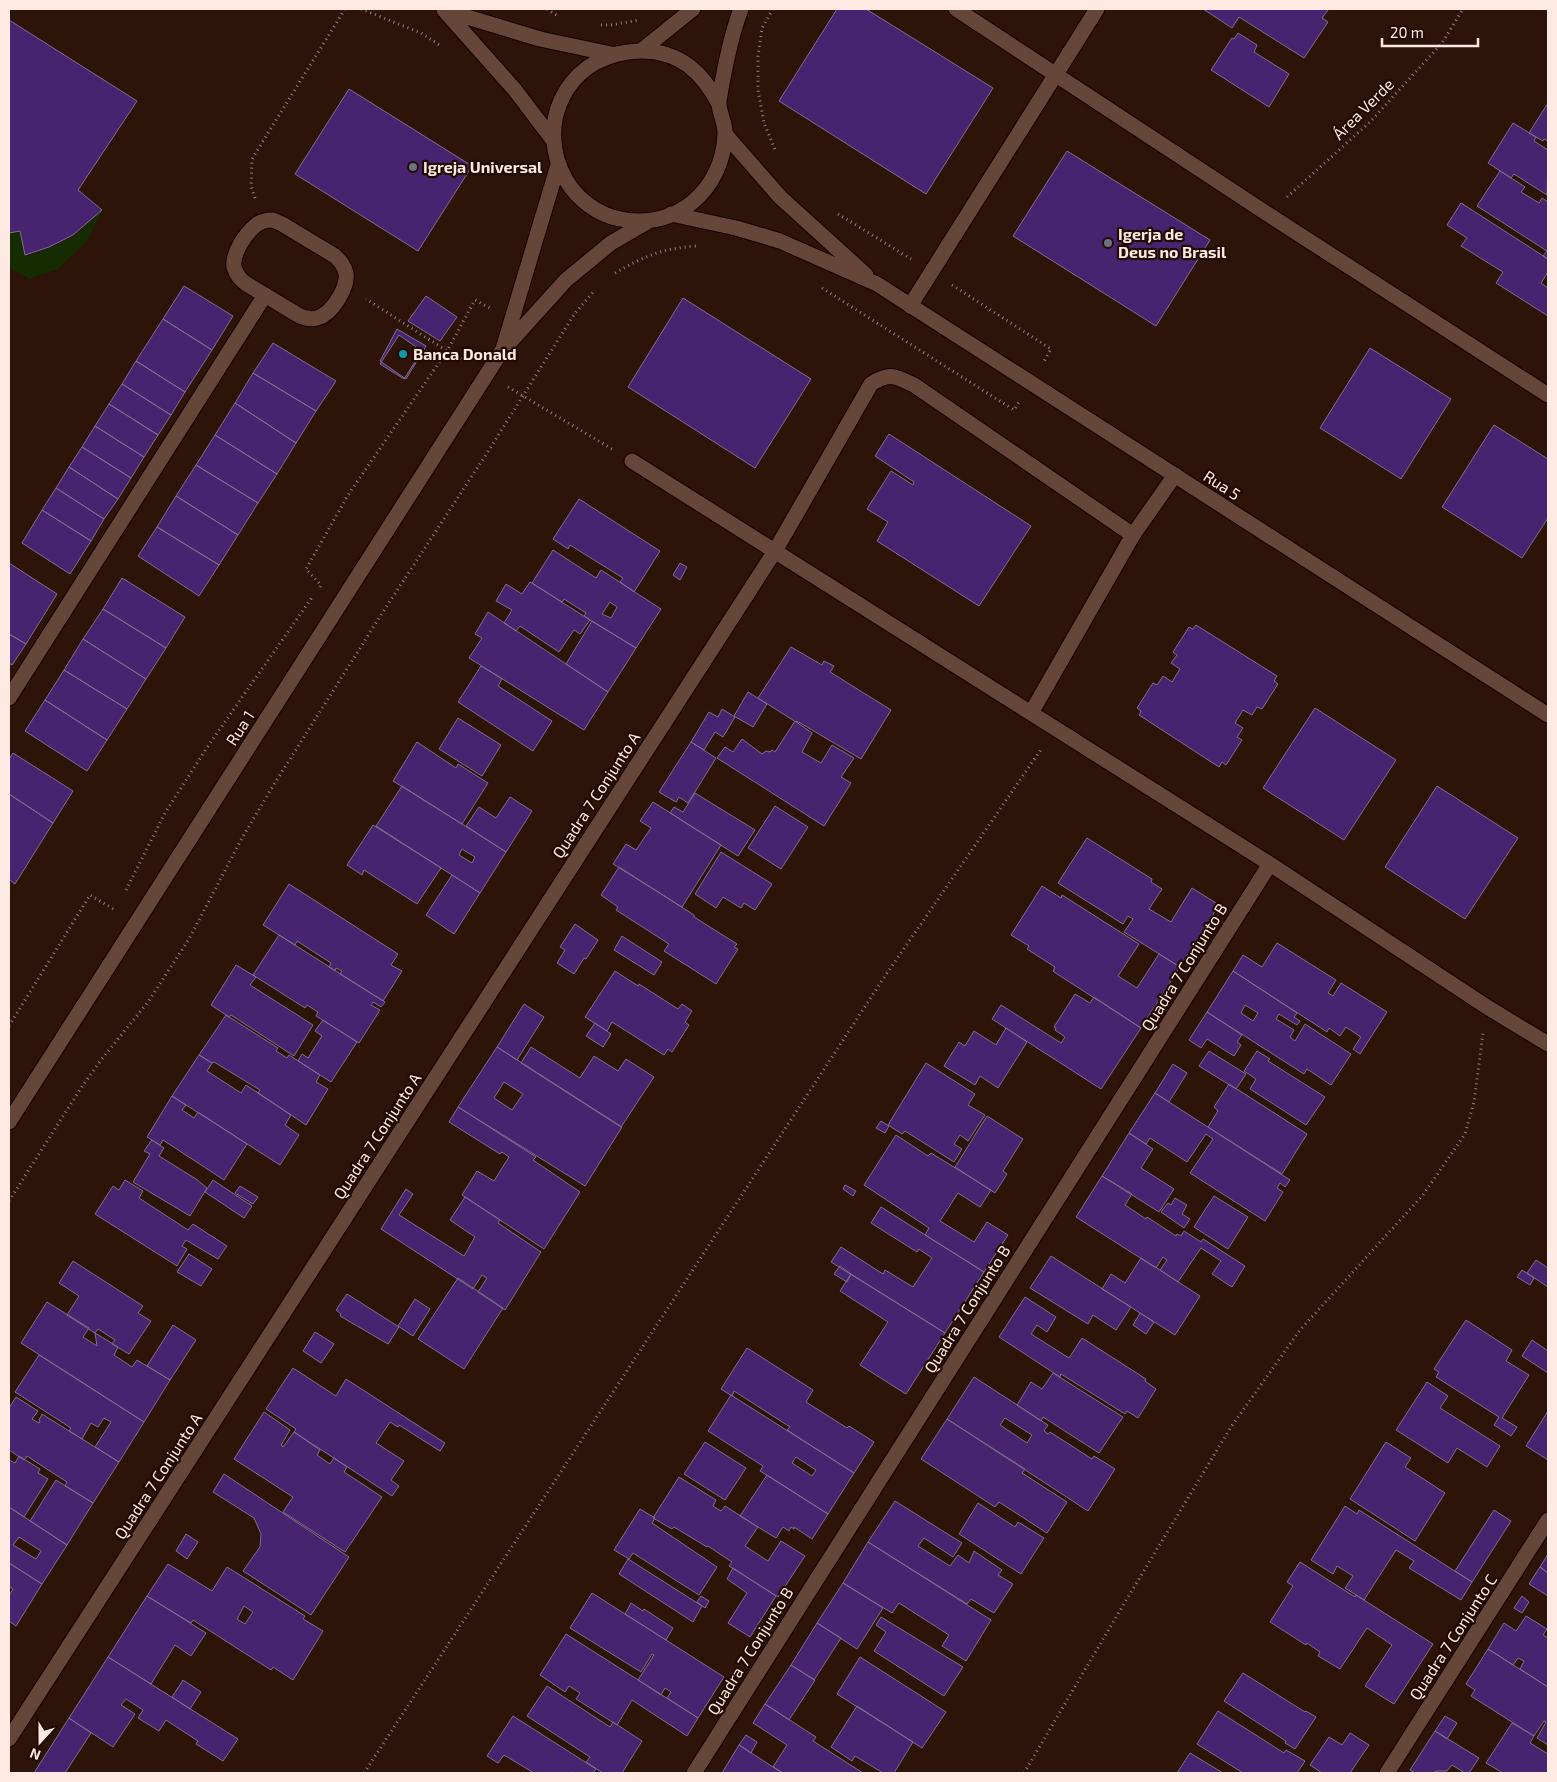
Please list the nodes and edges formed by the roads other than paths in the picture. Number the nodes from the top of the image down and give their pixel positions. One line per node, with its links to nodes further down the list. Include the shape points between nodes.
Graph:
1 (443, 9): 7 (street, via 540,39); 11 (street, via 515,90)
2 (693, 9): 6 (street)
3 (741, 9): 9 (street, via 727,56)
4 (956, 9): 8 (street)
5 (1097, 9): 8 (street)
6 (642, 50): 7 (street); 9 (street, via 666,54 688,65 707,82)
7 (611, 54): 11 (street, via 587,67 567,87 556,112)
8 (1054, 75): 17 (street); 19 (street)
9 (719, 104): 10 (street)
10 (725, 134): 13 (street, via 720,166 708,188 689,206); 15 (street, via 780,197)
11 (553, 140): 12 (street)
12 (558, 165): 14 (street, via 572,189 592,208 619,219); 18 (street)
13 (671, 214): 14 (street); 15 (street, via 780,241)
14 (647, 222): 18 (street, via 611,243 566,280)
15 (877, 284): 17 (street, Rua 5)
16 (265, 295): 16 (street, via 298,315 316,319 331,308 344,286 346,271 335,256 282,224 264,220 255,225 237,250 234,268 238,277); 24 (street)
17 (910, 306): 21 (street, Rua 5)
18 (502, 352): 29 (street, Rua 1)
19 (1548, 395)
20 (632, 461): 23 (street)
21 (1175, 475): 22 (street); 26 (street, Rua 5)
22 (1133, 536): 23 (street, Quadra 7 Conjunto A, via 914,385 884,376 871,384); 25 (street)
23 (775, 551): 25 (street); 31 (street, Quadra 7 Conjunto A)
24 (9, 698)
25 (1031, 712): 27 (street)
26 (1548, 715)
27 (1270, 864): 28 (street); 32 (street, Quadra 7 Conjunto B)
28 (1548, 1044)
29 (9, 1122)
30 (1548, 1520): 33 (street, Quadra 7 Conjunto C)
31 (9, 1740)
32 (694, 1773)
33 (1386, 1773)

